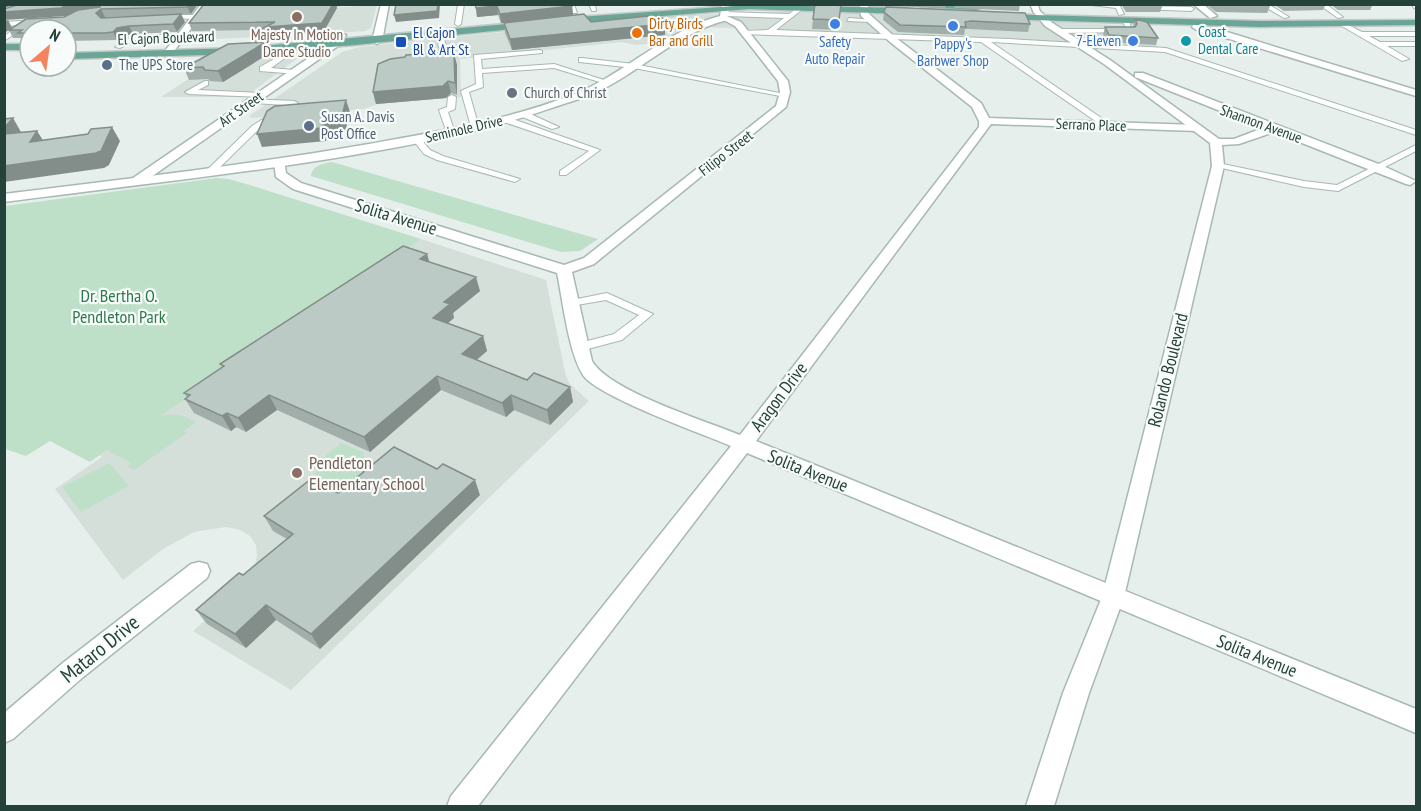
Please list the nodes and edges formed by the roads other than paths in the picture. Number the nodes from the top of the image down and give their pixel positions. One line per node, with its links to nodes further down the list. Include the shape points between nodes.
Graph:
1 (206, 4): 26 (street)
2 (307, 4): 3 (lane, via 305,7)
3 (348, 4)
4 (385, 4): 51 (street)
5 (461, 4): 35 (lane)
6 (667, 4): 14 (main road)
7 (907, 4): 11 (main road)
8 (1087, 4): 29 (lane, via 1118,6)
9 (1263, 4): 28 (lane)
10 (1321, 4): 32 (lane)
11 (950, 6): 20 (main road)
12 (802, 7): 17 (main road); 18 (main road); 22 (lane)
13 (573, 8): 14 (main road); 30 (main road, via 553,19)
14 (593, 8)
15 (1138, 8): 16 (lane)
16 (1163, 9): 21 (lane); 23 (lane)
17 (725, 11): 22 (lane); 30 (main road); 40 (street, Seminole Drive); 43 (street)
18 (866, 11): 20 (main road); 39 (lane, via 847,17); 50 (street)
19 (1038, 11): 20 (main road); 29 (main road); 31 (main road); 42 (street)
20 (987, 12)
21 (1195, 13): 23 (main road); 28 (main road); 29 (main road); 32 (main road); 79 (street, via 1196,27 1208,32)
22 (790, 16): 44 (lane)
23 (1170, 16): 29 (main road)
24 (1416, 16): 32 (main road)
25 (160, 17): 26 (lane)
26 (196, 17): 49 (street)
27 (531, 17): 35 (main road, El Cajon Boulevard)
28 (1286, 17): 32 (main road)
29 (1124, 18): 31 (main road); 41 (lane, via 1130,31)
30 (586, 19): 37 (lane)
31 (1094, 20): 41 (lane)
32 (1341, 20): 34 (main road); 47 (lane)
33 (542, 23): 46 (main road, El Cajon Boulevard)
34 (1416, 23)
35 (458, 24): 51 (main road, El Cajon Boulevard)
36 (603, 27): 40 (lane, via 649,22)
37 (592, 28)
38 (18, 29): 52 (lane)
39 (851, 29)
40 (694, 30): 74 (street, Seminole Drive)
41 (1098, 30): 42 (lane)
42 (1060, 31): 56 (street)
43 (743, 32): 44 (lane); 80 (street, via 783,81)
44 (770, 32): 50 (lane)
45 (1005, 32): 55 (lane)
46 (440, 34): 51 (main road, El Cajon Boulevard); 67 (lane)
47 (1361, 34): 48 (lane); 57 (lane)
48 (1416, 34)
49 (182, 36): 59 (street); 62 (lane, via 133,38)
50 (888, 36): 54 (lane); 85 (street, via 977,105)
51 (378, 37): 53 (main road, El Cajon Boulevard)
52 (4, 39)
53 (338, 40): 59 (main road, El Cajon Boulevard); 63 (main road, El Cajon Boulevard); 76 (street, Art Street)
54 (983, 40): 55 (lane); 86 (lane)
55 (1009, 41): 56 (lane)
56 (1081, 44): 64 (lane); 73 (street)
57 (1377, 44): 58 (lane); 68 (lane)
58 (1416, 44)
59 (175, 45): 62 (main road, El Cajon Boulevard); 66 (street)
60 (1186, 45): 64 (lane)
61 (78, 47): 62 (main road, El Cajon Boulevard)
62 (118, 47)
63 (289, 47): 66 (main road, El Cajon Boulevard); 76 (lane, via 286,56 263,69)
64 (1166, 50): 90 (lane)
65 (540, 52): 75 (lane, via 477,57)
66 (168, 53): 70 (main road, El Cajon Boulevard)
67 (444, 54)
68 (1395, 54): 69 (lane); 71 (lane)
69 (1416, 54)
70 (78, 56)
71 (1405, 59)
72 (582, 60): 74 (lane)
73 (1107, 62): 88 (street); 89 (street, Shannon Avenue)
74 (632, 67): 77 (street, Seminole Drive); 80 (lane)
75 (478, 71): 77 (lane, via 554,66); 87 (lane, via 480,85 465,91)
76 (294, 72): 82 (street, Art Street)
77 (606, 82): 83 (street, Seminole Drive, via 576,97)
78 (204, 83): 82 (lane, via 189,92)
79 (1416, 93)
80 (784, 95): 105 (street, Filipo Street, via 781,108 760,126 589,261)
81 (452, 97): 91 (lane, via 452,109 443,110)
82 (257, 98): 99 (lane, via 294,103 255,128); 102 (street, Art Street)
83 (523, 114): 84 (street, Seminole Drive); 92 (lane)
84 (507, 120): 87 (street, Seminole Drive); 100 (lane, via 596,150)
85 (985, 121): 86 (street, Serrano Place); 108 (street, Aragon Drive, via 982,130)
86 (1107, 126): 88 (street, Serrano Place)
87 (475, 128): 91 (street, Seminole Drive)
88 (1197, 128): 94 (street)
89 (1274, 128): 94 (street, via 1235,142); 98 (street, Shannon Avenue)
90 (1416, 133)
91 (451, 134): 93 (street, Seminole Drive)
92 (575, 135)
93 (417, 140): 96 (street, Seminole Drive); 101 (lane, via 440,158)
94 (1216, 142): 97 (street, Rolando Boulevard)
95 (1416, 148): 98 (lane)
96 (280, 163): 99 (street, Seminole Drive); 105 (street, Solita Avenue, via 280,174 297,186)
97 (1218, 166): 98 (lane, via 1330,188 1346,185); 110 (street, Rolando Boulevard)
98 (1379, 168): 103 (street, Shannon Avenue)
99 (210, 172): 102 (street, Seminole Drive)
100 (563, 173)
101 (515, 178)
102 (137, 181): 104 (street, Seminole Drive)
103 (1414, 183)
104 (4, 198)
105 (564, 270): 106 (street, Solita Avenue)
106 (571, 303): 107 (street, Solita Avenue); 107 (lane, via 607,296 647,314 618,337)
107 (580, 347): 108 (street, Solita Avenue, via 591,374 616,391)
108 (742, 444): 110 (street, Solita Avenue); 114 (street, Aragon Drive)
109 (199, 571): 112 (street, Mataro Drive)
110 (1113, 597): 111 (street, Solita Avenue); 113 (street, Rolando Boulevard, via 1076,693)
111 (1416, 721)
112 (4, 730)
113 (1044, 803)
114 (461, 807)

